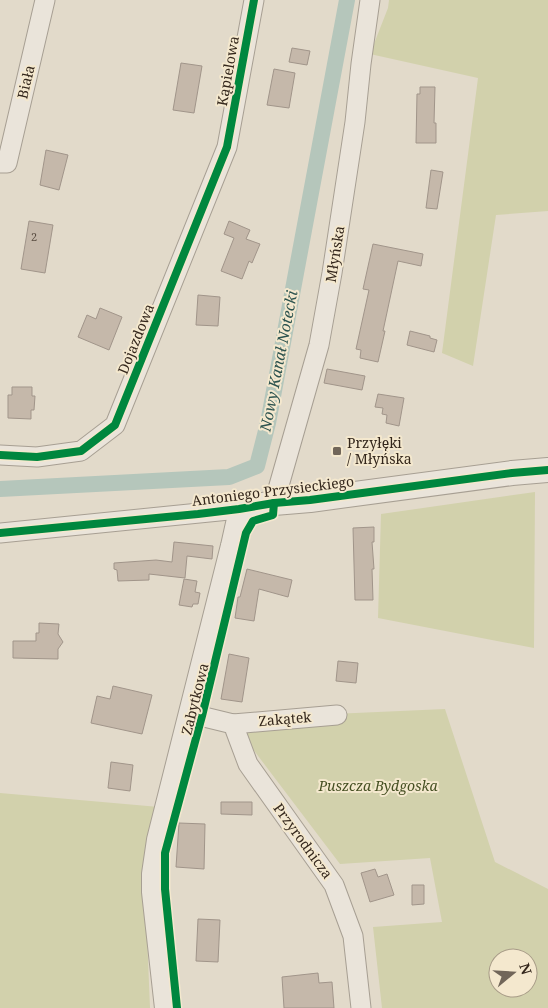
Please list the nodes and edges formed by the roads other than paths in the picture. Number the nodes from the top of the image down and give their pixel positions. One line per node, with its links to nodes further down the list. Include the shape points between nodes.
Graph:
1 (45, 0): 5 (street, Biała)
2 (254, 0): 4 (street, Kąpielowa)
3 (370, 0): 8 (street, Młyńska, via 355,122 319,345)
4 (227, 147): 6 (street, Dojazdowa, via 114,424 82,451 37,457)
5 (4, 163)
6 (0, 455)
7 (548, 470): 8 (street, Antoniego Przysieckiego)
8 (274, 502): 9 (street, Antoniego Przysieckiego)
9 (238, 509): 10 (street, Antoniego Przysieckiego); 11 (street, Zabytkowa, via 233,546)
10 (0, 533)
11 (192, 714): 13 (street); 14 (street, Zabytkowa, via 159,840 154,874)
12 (337, 715): 13 (street, Zakątek)
13 (234, 724): 15 (street, Przyrodnicza, via 248,764 334,885 353,936)
14 (167, 1008)
15 (361, 1008)

